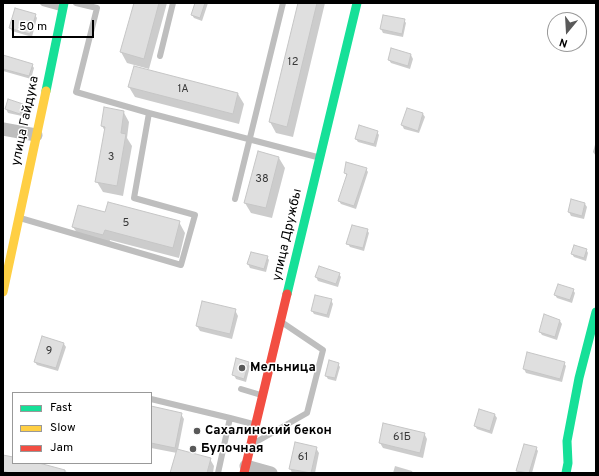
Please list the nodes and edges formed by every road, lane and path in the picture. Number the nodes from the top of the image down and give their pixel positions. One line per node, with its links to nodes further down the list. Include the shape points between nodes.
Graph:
1 (43, 3): 7 (lane)
2 (76, 3): 8 (lane)
3 (103, 3): 8 (lane)
4 (173, 3): 9 (lane)
5 (283, 3): 13 (lane)
6 (357, 3): 14 (main road, улица Дружбы)
7 (63, 6): 12 (main road, улица Гайдука)
8 (97, 8): 10 (lane, via 76,92)
9 (160, 56)
10 (149, 113): 13 (lane); 16 (lane, via 134,198 195,216 181,265)
11 (3, 129): 12 (street)
12 (36, 135): 16 (main road, улица Гайдука)
13 (250, 140): 14 (lane); 15 (lane)
14 (319, 158): 19 (main road, улица Дружбы)
15 (235, 199)
16 (18, 218): 17 (main road, улица Гайдука)
17 (3, 292)
18 (596, 312): 29 (main road, via 579,378 567,441)
19 (280, 321): 21 (main road, улица Дружбы); 25 (lane, via 323,350 307,413)
20 (241, 389): 21 (lane)
21 (262, 395): 24 (main road, улица Дружбы)
22 (152, 399): 23 (lane)
23 (230, 418): 24 (lane); 27 (lane)
24 (256, 424): 25 (main road, улица Дружбы)
25 (251, 444): 26 (main road, улица Дружбы)
26 (245, 470): 28 (street)
27 (218, 473)
28 (271, 473)
29 (566, 473)

